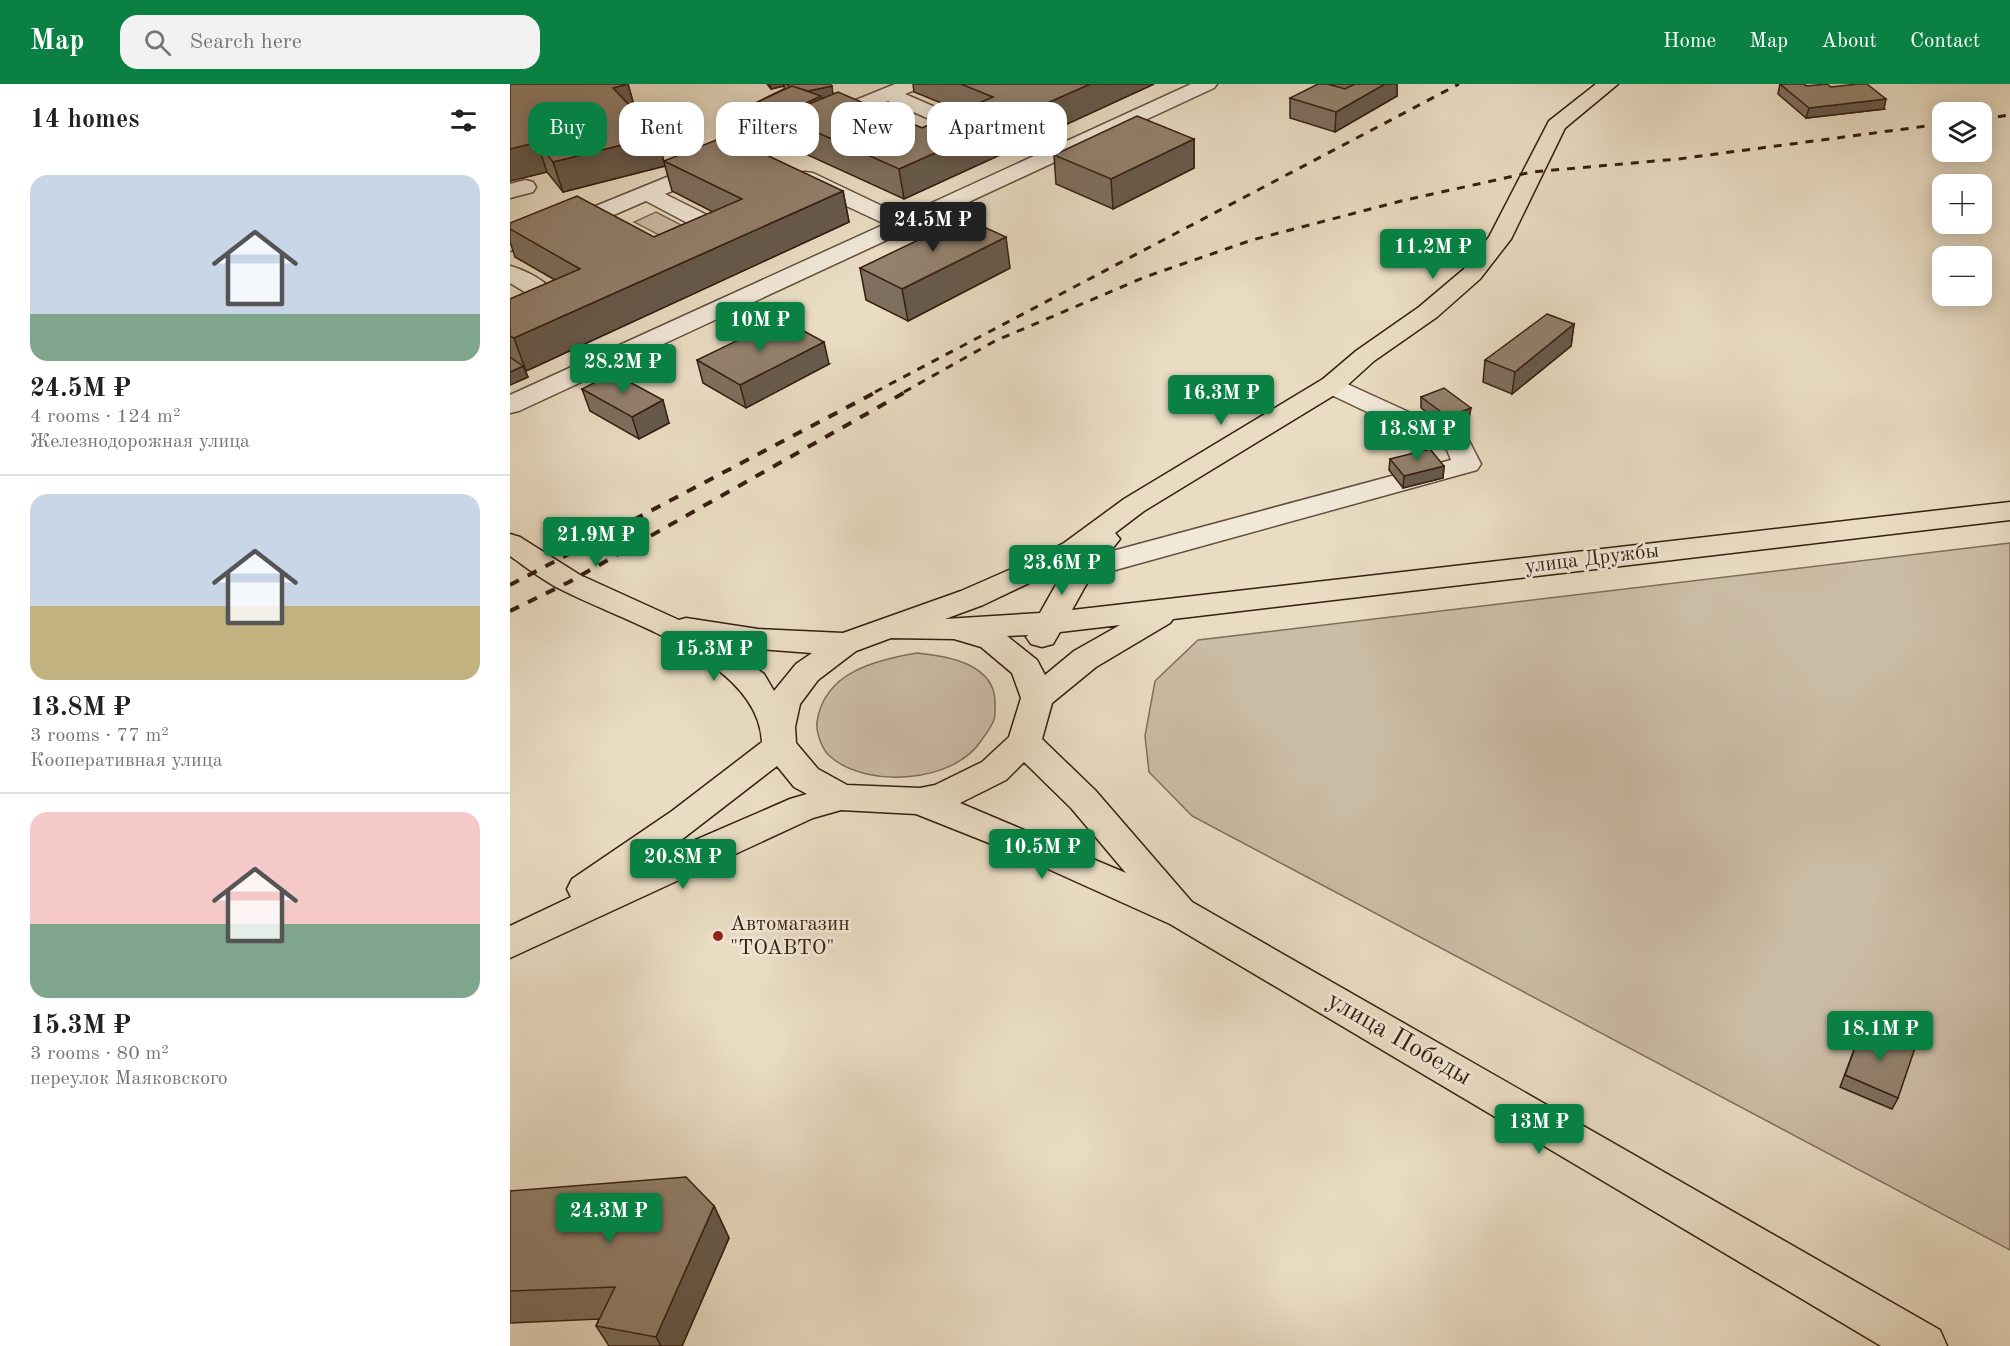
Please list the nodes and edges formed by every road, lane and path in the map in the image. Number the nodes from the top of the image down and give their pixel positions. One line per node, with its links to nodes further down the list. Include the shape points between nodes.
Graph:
1 (854, 84): 5 (street)
2 (912, 84): 5 (street)
3 (1206, 84): 16 (street)
4 (1608, 84): 22 (main road, via 1556,125 1500,239 1472,274)
5 (881, 97): 6 (street); 7 (street)
6 (869, 102)
7 (895, 102)
8 (915, 109): 9 (street, via 958,124)
9 (915, 140)
10 (737, 156): 14 (street)
11 (759, 156): 12 (street)
12 (769, 161)
13 (790, 171): 16 (street)
14 (647, 193): 15 (street); 19 (street, via 711,226 709,231)
15 (594, 215): 17 (street); 18 (street)
16 (903, 224): 23 (street)
17 (615, 226)
18 (510, 244)
19 (669, 248)
20 (510, 273): 21 (street, via 544,296)
21 (510, 313)
22 (1332, 385): 24 (main road); 27 (street, via 1458,445 1467,464)
23 (510, 405)
24 (1134, 505): 27 (main road); 31 (main road, via 1074,549 1036,570)
25 (2010, 511): 28 (main road, улица Дружбы)
26 (510, 543): 30 (main road, via 569,582)
27 (1079, 570): 29 (main road)
28 (1174, 608): 29 (main road, улица Дружбы); 34 (main road, via 1085,659)
29 (1048, 623): 32 (main road, улица Дружбы); 34 (main road)
30 (664, 625): 33 (main road, via 758,639); 35 (main road, via 723,657 753,682)
31 (888, 628): 32 (main road); 33 (main road)
32 (955, 629): 34 (main road, via 992,640)
33 (845, 644): 35 (main road, via 807,672 784,702)
34 (1032, 683): 36 (main road)
35 (778, 736): 37 (main road, via 806,778); 40 (main road, via 740,780)
36 (1024, 742): 38 (main road, via 994,771 943,796); 39 (main road, via 1083,799)
37 (841, 797): 38 (main road); 40 (main road, via 802,808)
38 (920, 801): 39 (main road, улица Победы)
39 (1183, 914): 41 (main road, улица Победы)
40 (510, 942)
41 (1924, 1346)

